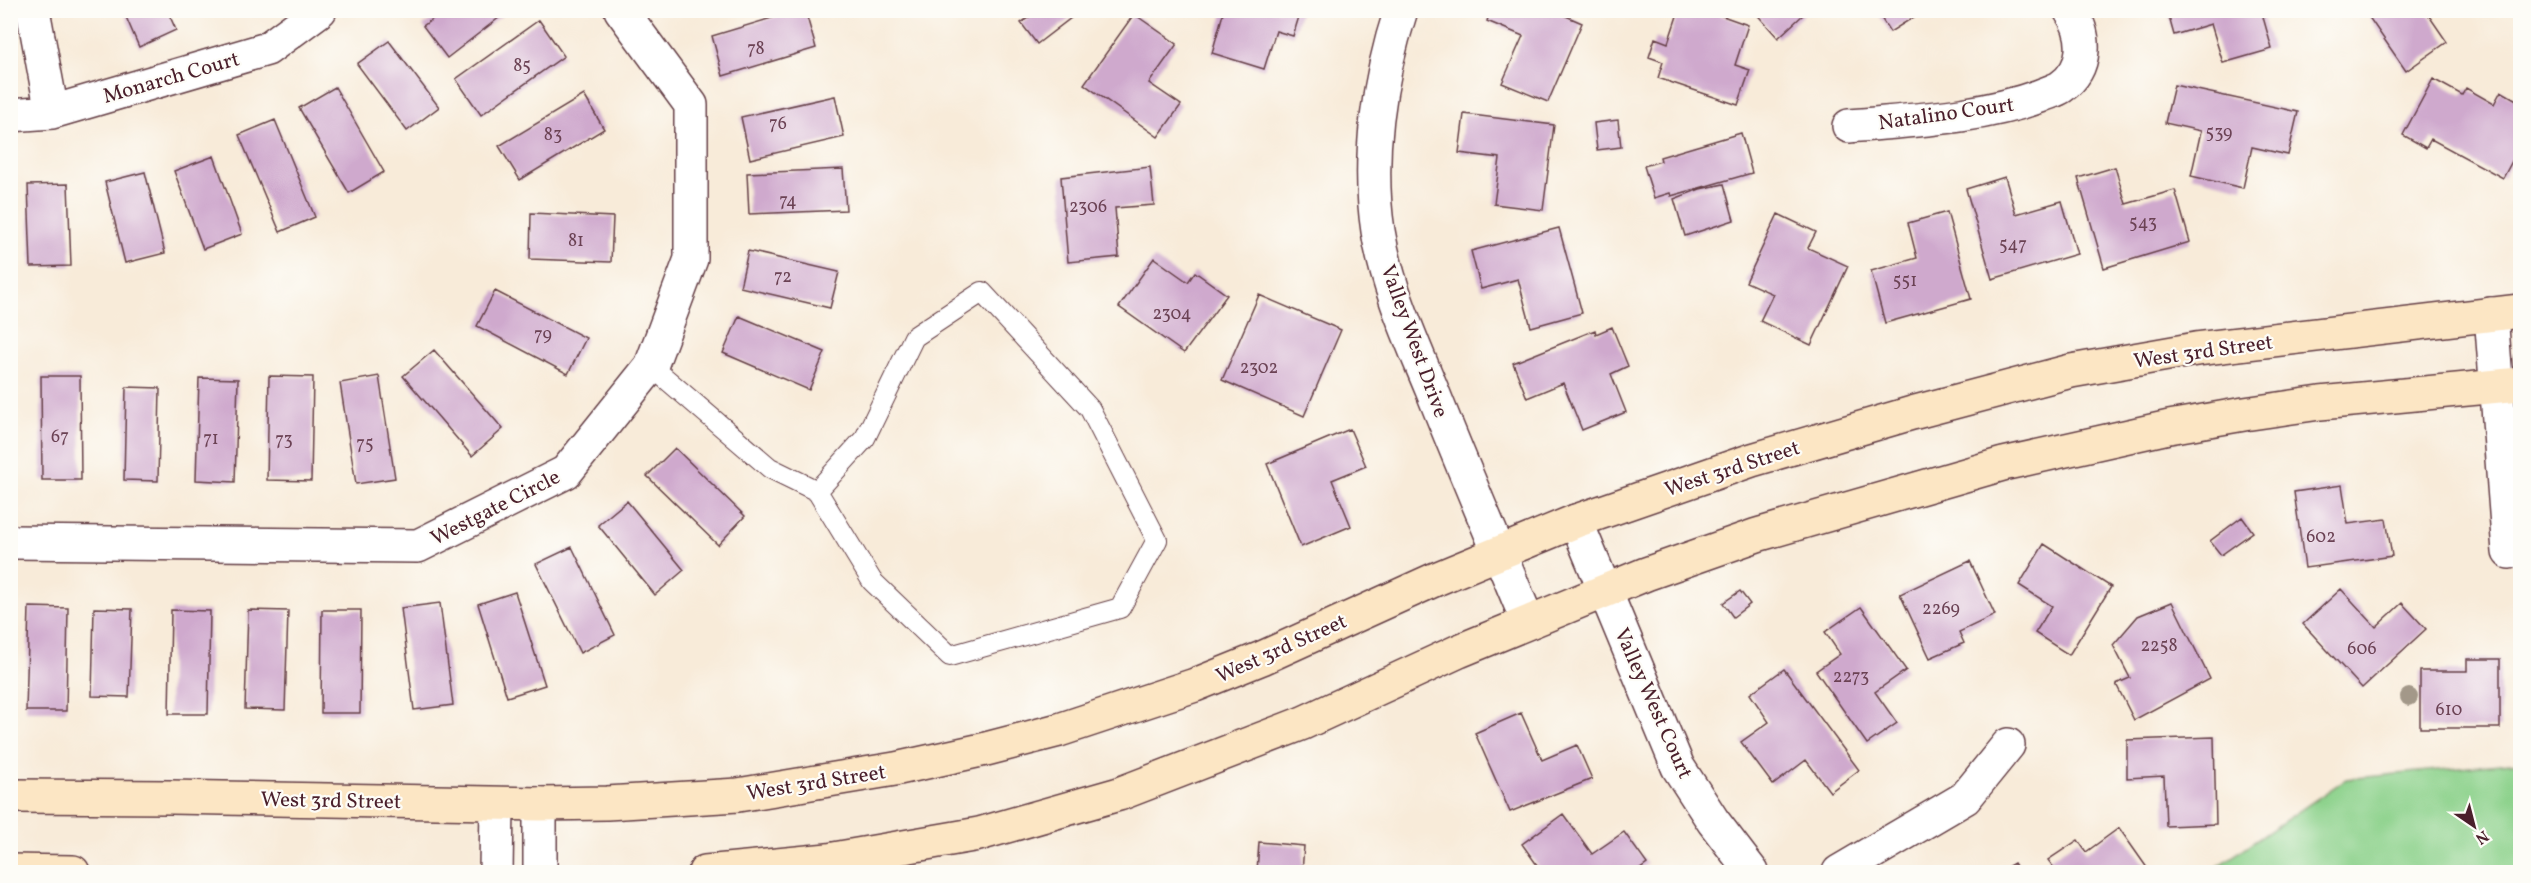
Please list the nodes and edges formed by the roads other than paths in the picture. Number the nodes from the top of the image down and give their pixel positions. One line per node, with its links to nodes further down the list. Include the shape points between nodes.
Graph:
1 (33, 10): 6 (street)
2 (320, 10): 6 (street, Monarch Court, via 267,49)
3 (621, 10): 10 (street, Westgate Circle, via 691,105 691,259)
4 (1401, 10): 15 (street, Valley West Drive, via 1380,103 1374,195 1378,232 1395,299)
5 (2070, 10): 8 (street, Natalino Court, via 2084,46 2078,69 2061,88 1994,109)
6 (52, 112): 7 (street, Monarch Court)
7 (10, 115)
8 (1849, 126)
9 (2506, 312): 11 (street); 13 (main road, West 3rd Street, via 2196,349 2072,371 1830,436)
10 (651, 366): 12 (lane, via 770,468); 14 (street, Westgate Circle, via 566,472 418,546)
11 (2509, 385): 16 (street); 17 (main road, via 2320,403 2080,446 1779,528)
12 (817, 491): 12 (lane, via 872,581 950,656 1120,608 1157,540 1090,409 982,292 914,337 865,438)
13 (1576, 521): 15 (main road, West 3rd Street); 17 (street, Valley West Court)
14 (10, 542)
15 (1498, 552): 18 (street, Valley West Drive); 22 (main road, West 3rd Street, via 1195,685 1127,709 986,749 832,781 738,795)
16 (2508, 552)
17 (1605, 590): 18 (main road); 28 (street, Valley West Court, via 1678,767)
18 (1528, 622): 27 (main road, via 1303,723 1119,794 979,834 828,860)
19 (2008, 745): 29 (street, via 1965,798)
20 (10, 796): 21 (main road, West 3rd Street)
21 (497, 804): 22 (main road, West 3rd Street); 25 (street)
22 (540, 804): 26 (street)
23 (10, 871): 24 (main road)
24 (73, 873)
25 (496, 873)
26 (540, 873)
27 (705, 873)
28 (1752, 873)
29 (1839, 873)

